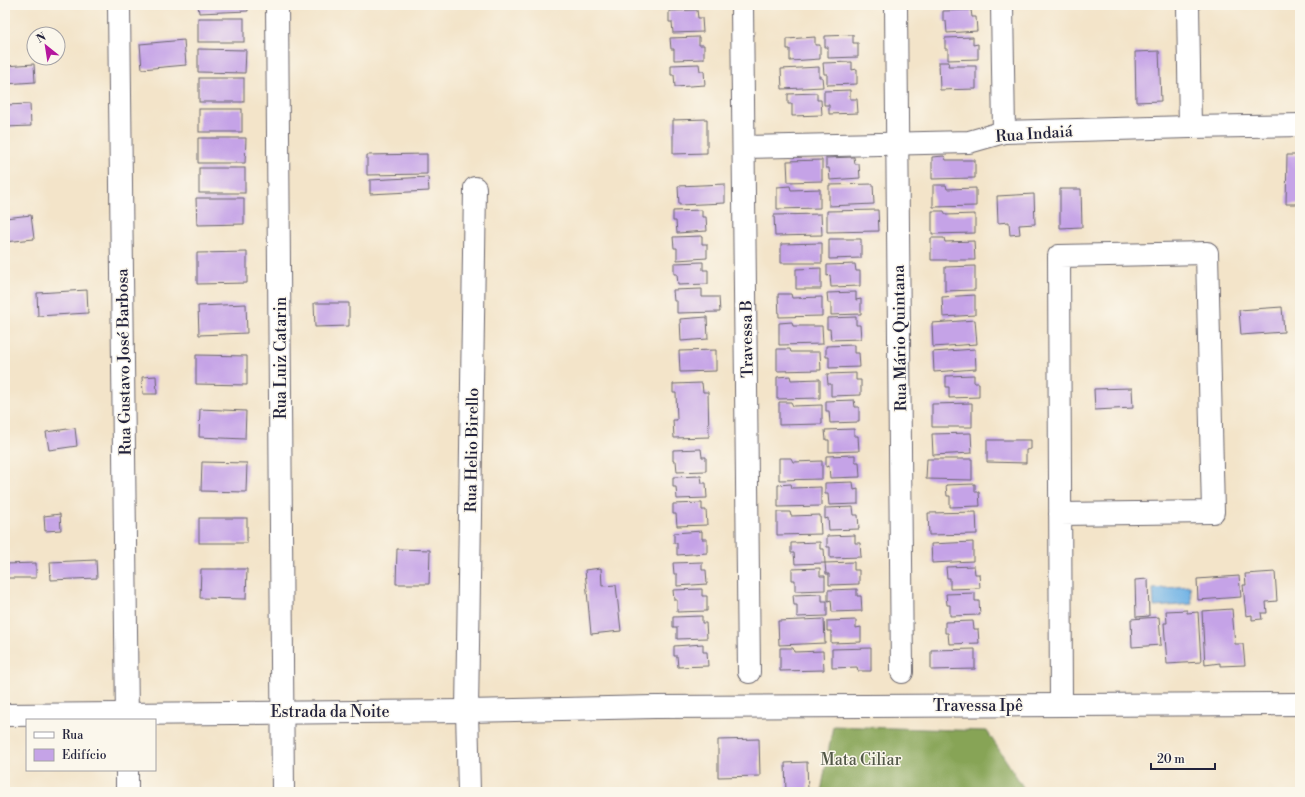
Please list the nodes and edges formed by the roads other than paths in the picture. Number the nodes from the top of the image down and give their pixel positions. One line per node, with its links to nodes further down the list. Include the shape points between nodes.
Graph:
1 (119, 5): 22 (street, Rua Gustavo José Barbosa)
2 (277, 5): 19 (street, Rua Luiz Catarin)
3 (742, 5): 11 (street, Travessa B)
4 (896, 5): 10 (street, Rua Mário Quintana)
5 (1002, 5): 9 (street)
6 (1188, 5): 7 (street)
7 (1190, 126): 8 (street, Rua Indaiá); 9 (street, Rua Indaiá)
8 (1300, 126)
9 (1004, 132): 10 (street, Rua Indaiá, via 969,142)
10 (897, 143): 11 (street, Rua Indaiá); 15 (street, Rua Mário Quintana)
11 (744, 147): 14 (street, Travessa B)
12 (475, 188): 20 (street, Rua Helio Birello)
13 (1060, 514): 13 (street, via 1059,256 1207,253 1213,512); 17 (street)
14 (749, 672)
15 (902, 672)
16 (1300, 704): 17 (street, Travessa Ipê)
17 (1061, 705): 18 (street, Travessa Ipê)
18 (655, 707): 20 (street, Estrada da Noite)
19 (283, 711): 20 (street, Estrada da Noite); 22 (street, Estrada da Noite); 25 (street, Rua Luiz Catarin)
20 (467, 711): 26 (street, Rua Helio Birello)
21 (5, 715): 22 (street, Estrada da Noite)
22 (127, 717)
23 (127, 771): 24 (street)
24 (127, 792)
25 (283, 792)
26 (469, 792)

